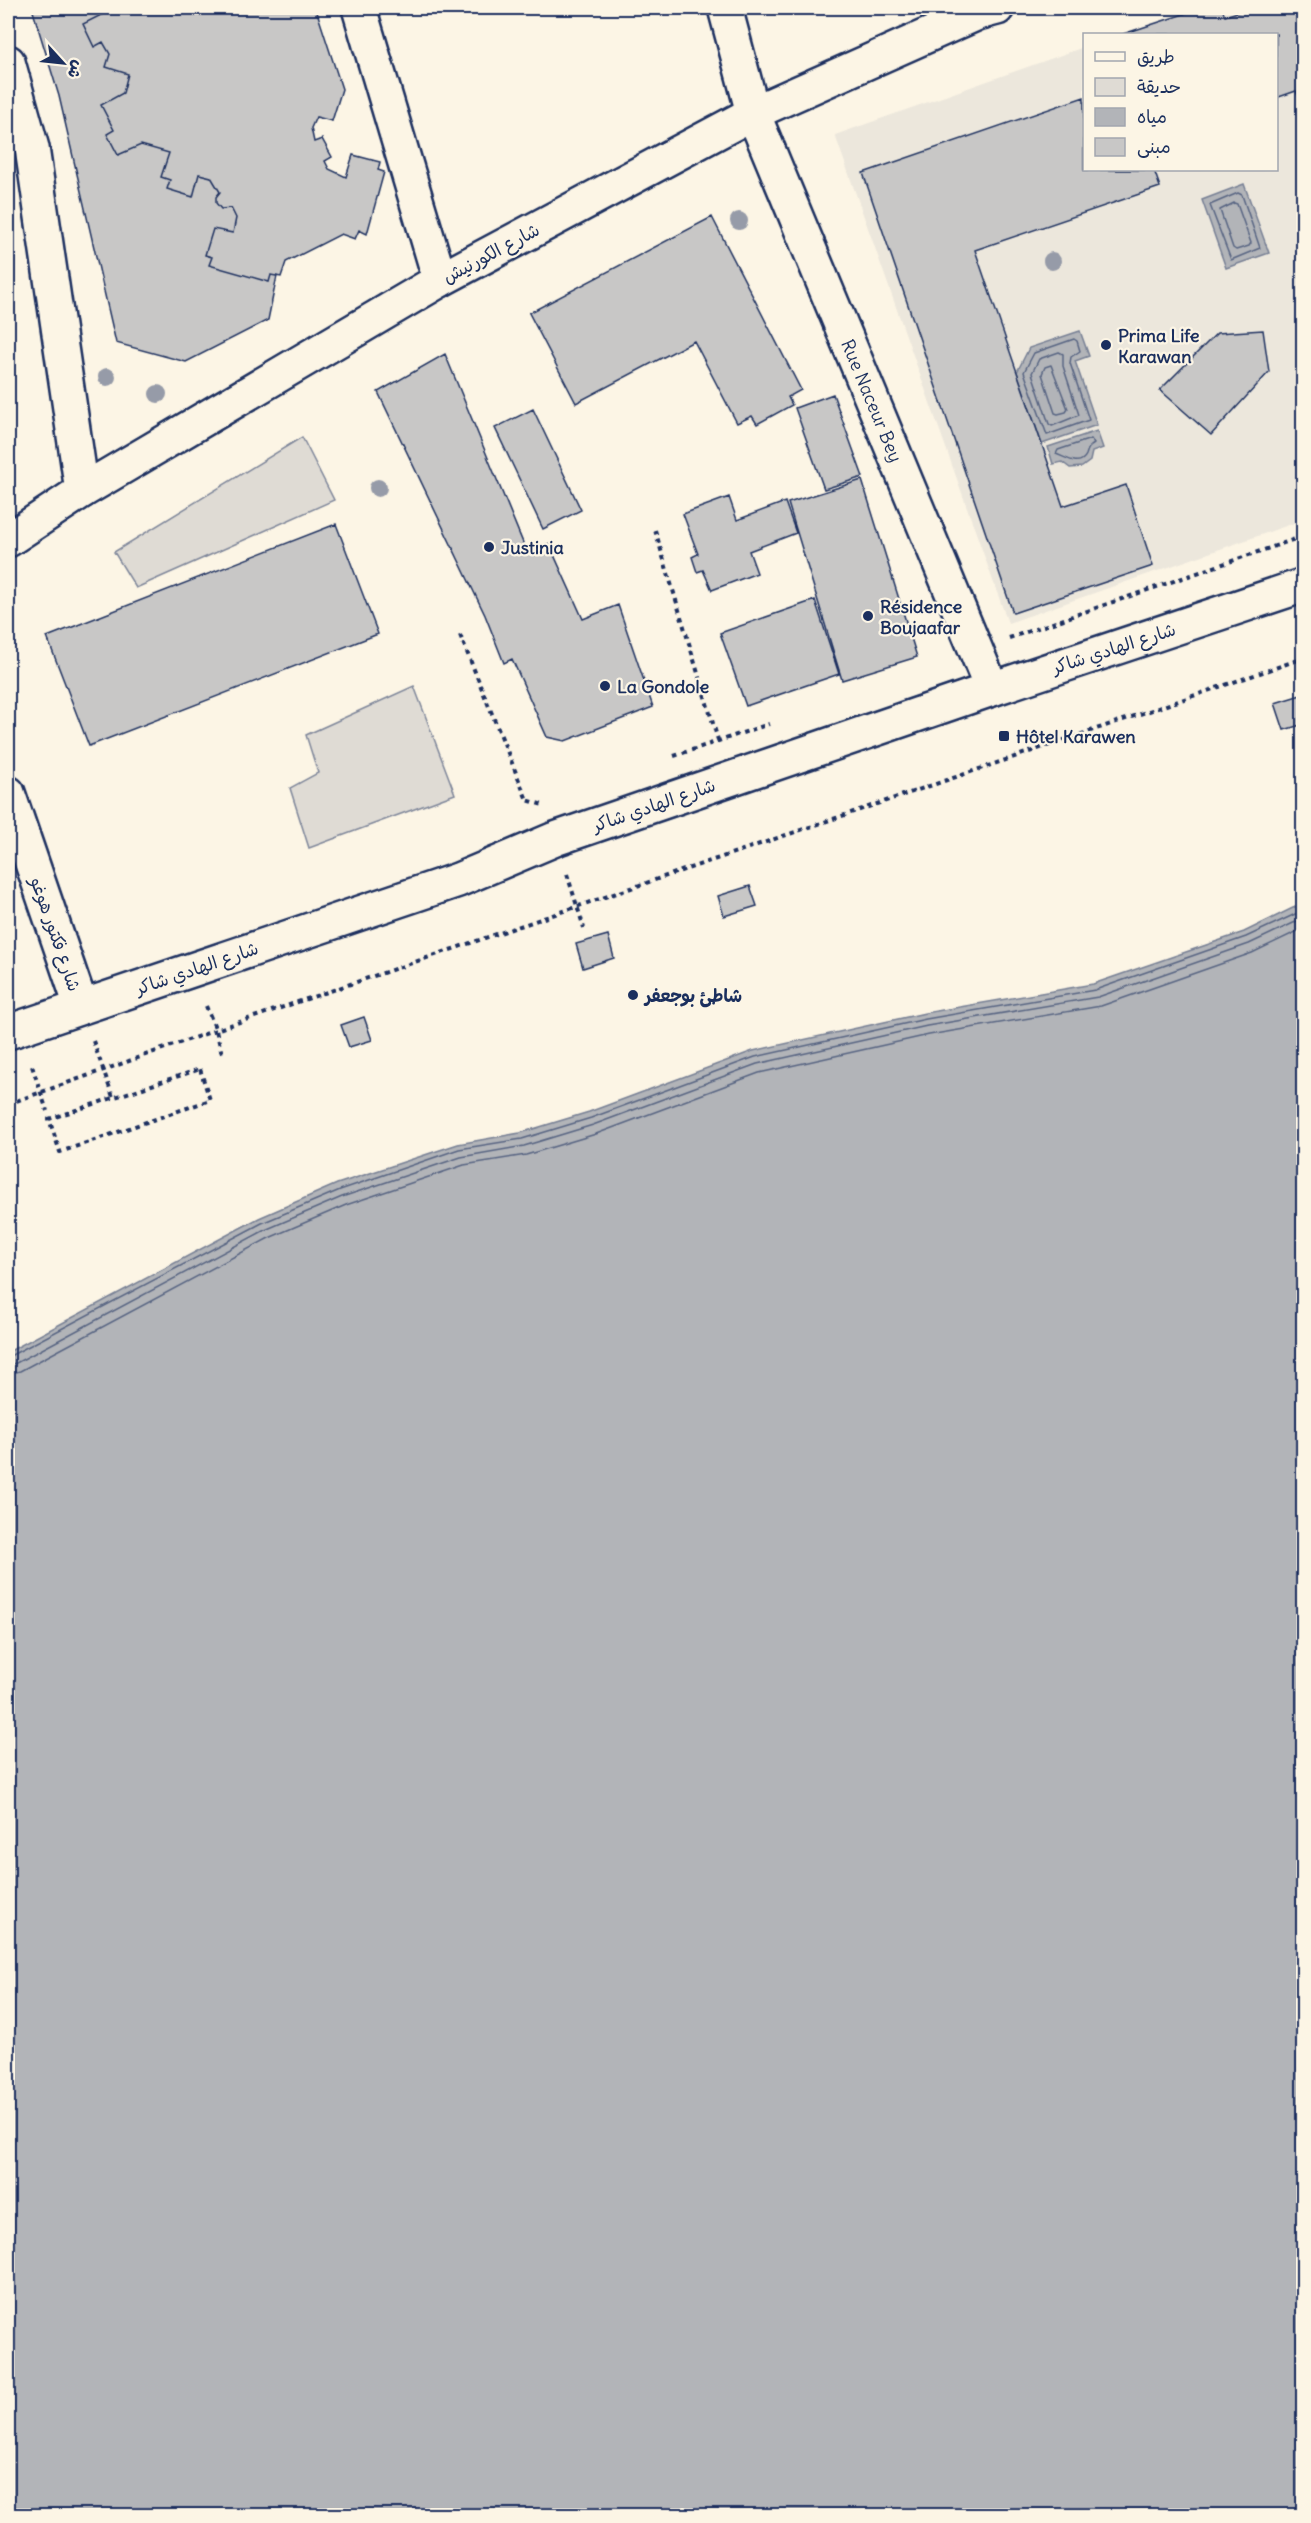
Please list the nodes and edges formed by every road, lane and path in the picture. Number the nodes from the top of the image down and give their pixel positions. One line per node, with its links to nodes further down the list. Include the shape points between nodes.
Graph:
1 (359, 8): 6 (main road)
2 (725, 8): 5 (main road, Rue Naceur Bey)
3 (996, 8): 5 (main road, شارع الكورنيش)
4 (8, 62): 7 (main road, via 32,148)
5 (753, 113): 6 (main road, شارع الكورنيش); 15 (main road, Rue Naceur Bey)
6 (440, 280): 7 (main road, شارع الكورنيش)
7 (82, 491): 10 (main road, شارع الكورنيش)
8 (655, 530): 17 (path)
9 (1304, 536): 12 (path, via 1008,639)
10 (8, 540)
11 (1304, 585): 15 (main road, شارع الهادي شاكر)
12 (1001, 634)
13 (460, 635): 20 (path, via 527,800)
14 (1304, 658): 23 (path)
15 (992, 689): 21 (main road, شارع الهادي شاكر, via 555,839 458,880)
16 (774, 722): 17 (path)
17 (718, 740): 18 (path)
18 (663, 760)
19 (8, 793): 21 (main road, شارع فكتور هوغو)
20 (544, 805)
21 (81, 1006): 24 (main road, شارع الهادي شاكر); 27 (path)
22 (206, 1006): 23 (path)
23 (216, 1030): 25 (path); 27 (path)
24 (8, 1032)
25 (222, 1054)
26 (32, 1066): 28 (path)
27 (103, 1070): 28 (path); 29 (path)
28 (41, 1092): 30 (path); 31 (path)
29 (113, 1097): 29 (path, via 200,1069 210,1100 60,1152 49,1119)
30 (8, 1104)
31 (47, 1111)

